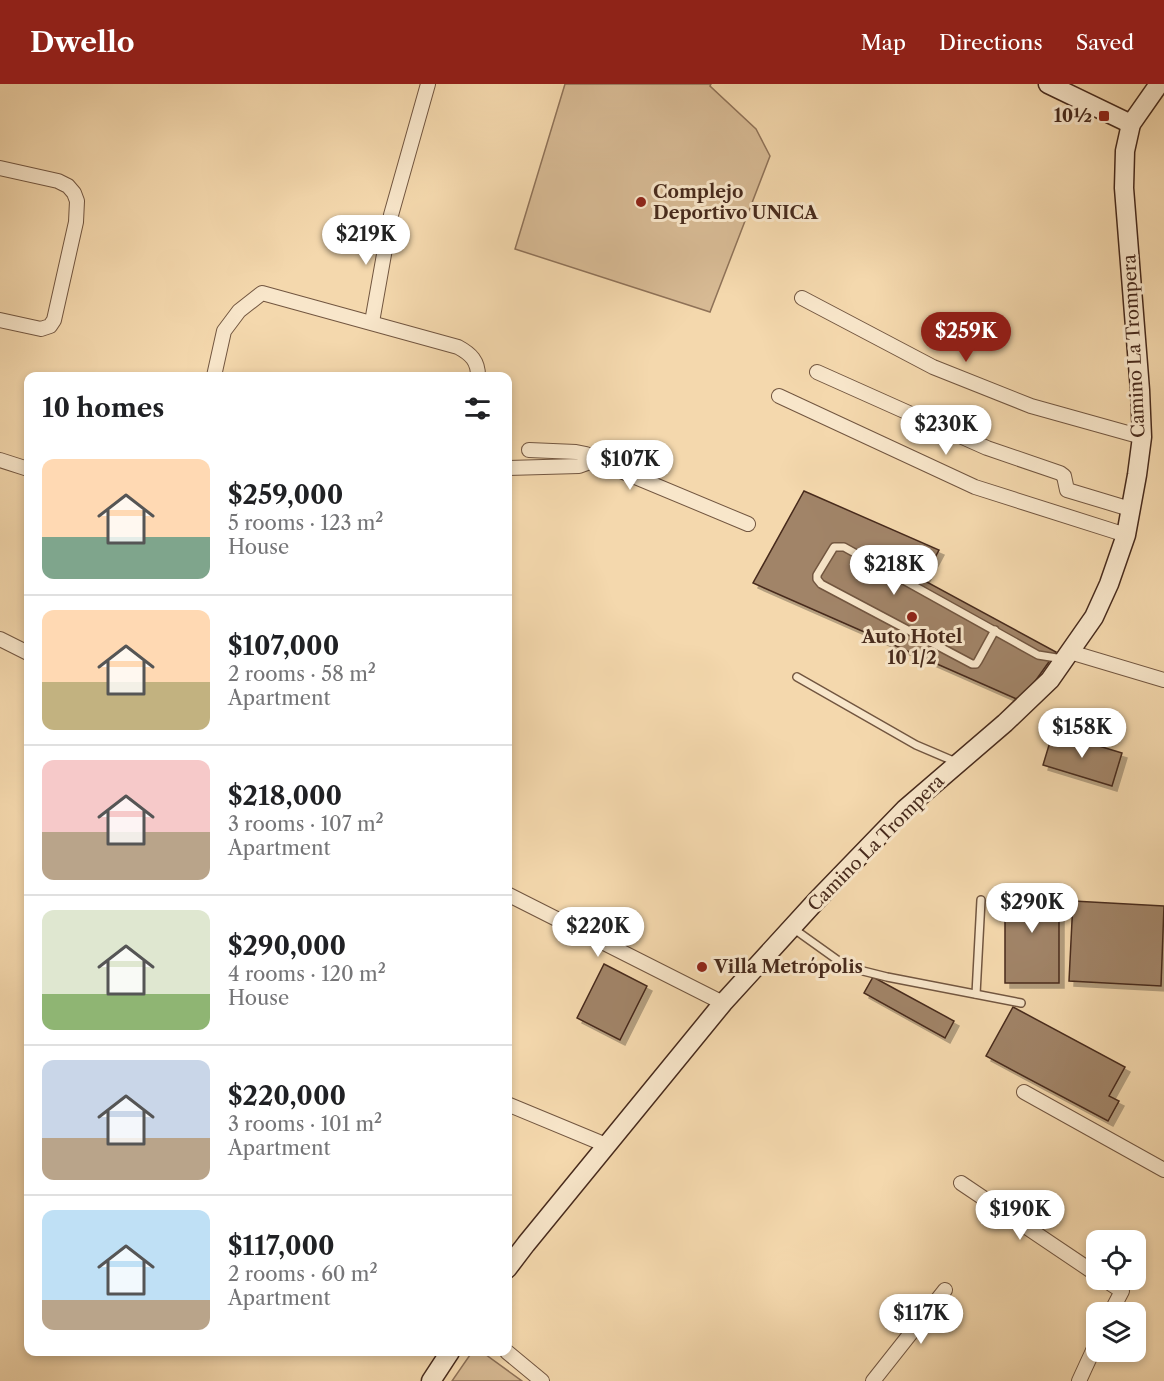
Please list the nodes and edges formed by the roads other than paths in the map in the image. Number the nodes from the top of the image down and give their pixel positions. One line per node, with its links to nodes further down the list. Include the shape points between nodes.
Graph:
1 (428, 84): 8 (street, via 391,215)
2 (1048, 84): 4 (street)
3 (1159, 84): 4 (street)
4 (1131, 124): 13 (street, Camino La Trompera, via 1125,151 1124,188)
5 (0, 168): 7 (street, via 58,181 68,186 77,201 76,222 54,320 41,329)
6 (802, 298): 13 (street, via 933,367 1031,406)
7 (0, 320)
8 (372, 322): 9 (street, via 262,294 239,311 224,331); 10 (street, via 458,347 469,353)
9 (215, 372)
10 (477, 372)
11 (817, 372): 19 (street, via 987,448 1060,473 1067,490)
12 (779, 396): 21 (street, via 975,487)
13 (1142, 437): 19 (street, Camino La Trompera)
14 (529, 450): 16 (street, via 576,452)
15 (0, 460): 17 (street)
16 (597, 462): 18 (street); 20 (street)
17 (24, 468)
18 (512, 468)
19 (1130, 509): 21 (street, Camino La Trompera)
20 (748, 524)
21 (1126, 534): 25 (street, Camino La Trompera, via 1094,617)
22 (995, 630): 22 (lane, via 844,547 834,547 818,575 821,584 972,664 976,664); 25 (lane, via 1038,655)
23 (0, 639): 24 (street)
24 (24, 651)
25 (1068, 656): 27 (street); 28 (street, Camino La Trompera, via 1050,680)
26 (797, 677): 28 (lane, via 916,745)
27 (1164, 680)
28 (959, 763): 31 (street, Camino La Trompera, via 905,809)
29 (512, 897): 33 (street)
30 (981, 900): 32 (lane)
31 (792, 927): 32 (lane, via 843,964); 33 (street, Camino La Trompera)
32 (976, 994): 34 (lane)
33 (723, 1003): 37 (street, Camino La Trompera)
34 (1021, 1003)
35 (1024, 1092): 38 (street)
36 (512, 1106): 37 (street)
37 (606, 1145): 40 (street, Camino La Trompera)
38 (1164, 1170)
39 (961, 1183): 41 (street)
40 (512, 1262)
41 (1086, 1267)
42 (945, 1290): 48 (street)
43 (447, 1356): 46 (street)
44 (512, 1356): 47 (street)
45 (1088, 1362): 49 (street)
46 (431, 1381)
47 (542, 1381)
48 (873, 1381)
49 (1079, 1381)

